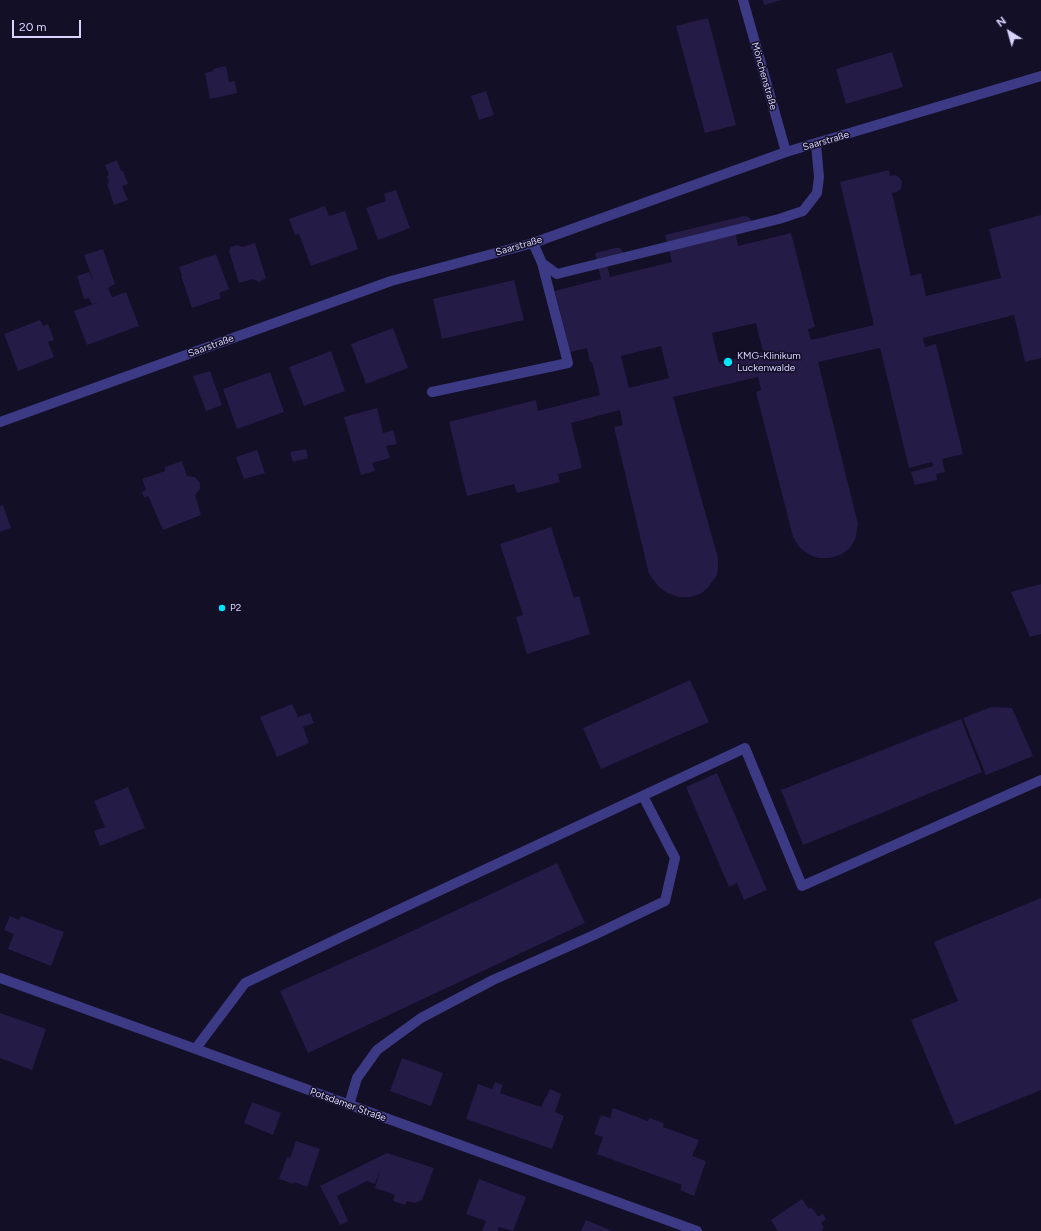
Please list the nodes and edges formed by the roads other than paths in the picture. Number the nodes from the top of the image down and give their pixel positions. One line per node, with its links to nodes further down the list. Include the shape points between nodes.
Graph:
1 (743, 0): 4 (street, Mönchenstraße)
2 (1041, 76): 3 (street, Saarstraße)
3 (816, 144): 4 (street, Saarstraße); 6 (street, via 819,177 817,193 803,211 557,274)
4 (786, 152): 5 (street, Saarstraße)
5 (533, 243): 6 (street); 8 (street, Saarstraße, via 391,281)
6 (542, 263): 7 (street, via 568,363)
7 (432, 392)
8 (0, 422)
9 (1041, 780): 10 (street, via 802,886 745,748)
10 (643, 796): 12 (street, via 245,983); 13 (street, via 675,858 665,901 493,980 421,1018 377,1050 357,1078)
11 (0, 978): 12 (street, Potsdamer Straße)
12 (196, 1048): 13 (street, Potsdamer Straße)
13 (349, 1105): 14 (street, Potsdamer Straße)
14 (697, 1231)

